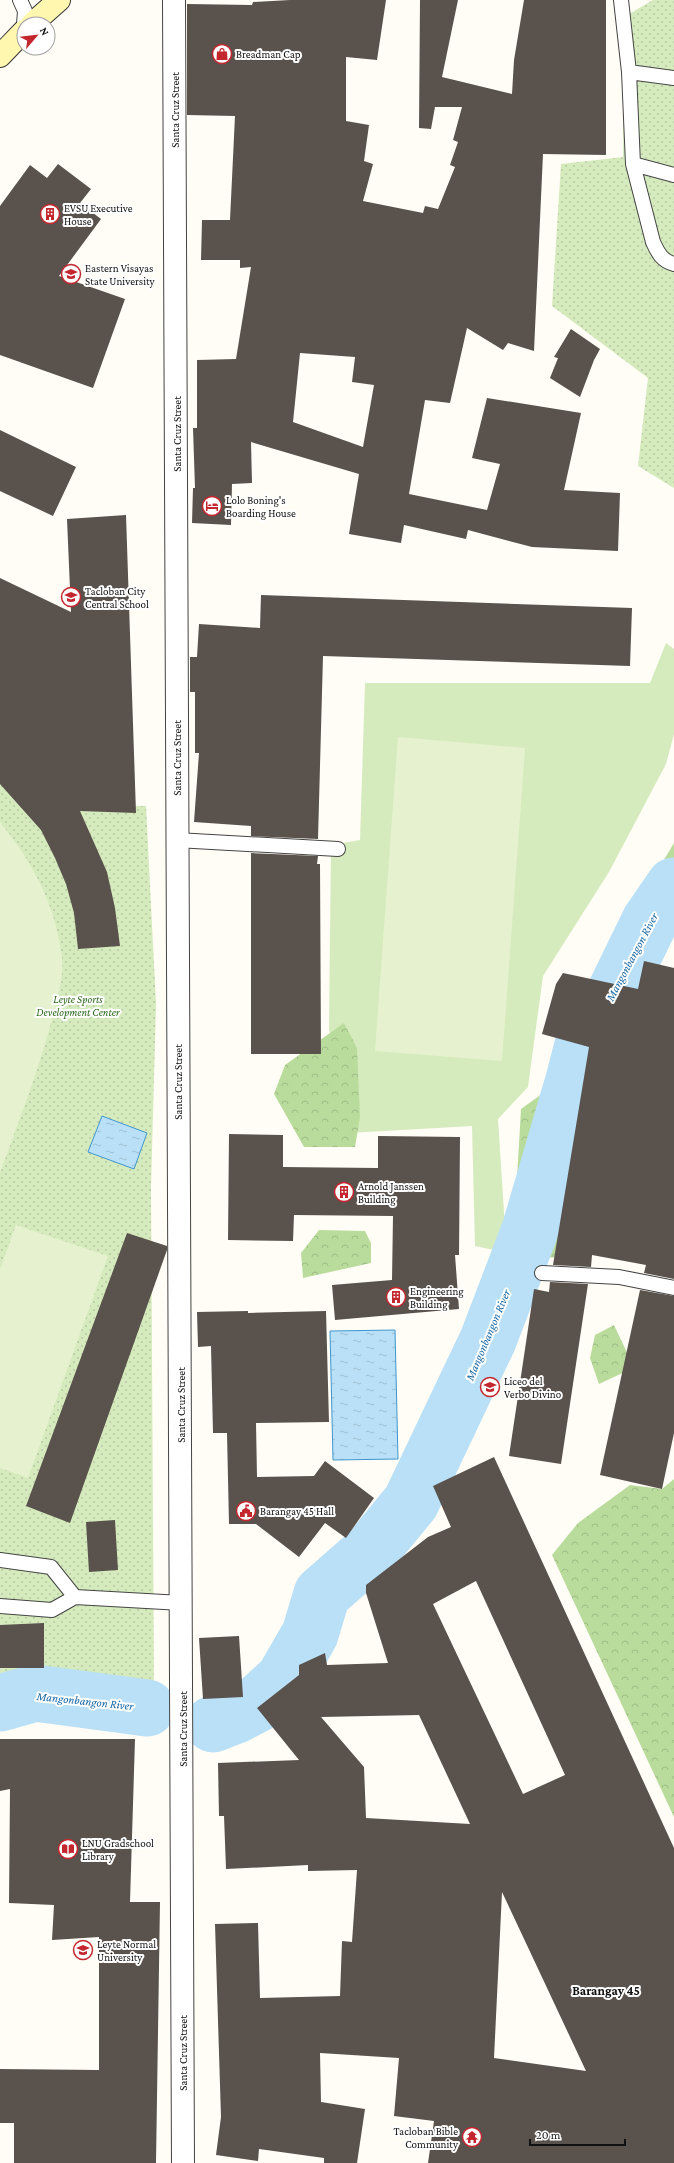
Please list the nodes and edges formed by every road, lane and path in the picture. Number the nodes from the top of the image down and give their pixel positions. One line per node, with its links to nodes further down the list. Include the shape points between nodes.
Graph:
1 (20, 0): 5 (lane)
2 (59, 0): 6 (street)
3 (174, 0): 14 (street, Santa Cruz Street, via 177,322)
4 (621, 0): 9 (lane)
5 (25, 16)
6 (41, 16)
7 (16, 39): 8 (street)
8 (0, 56)
9 (629, 72): 10 (lane); 11 (lane)
10 (674, 78)
11 (632, 164): 12 (lane); 13 (lane, via 653,242 666,262)
12 (674, 175)
13 (674, 264)
14 (176, 840): 15 (lane); 20 (street, Santa Cruz Street)
15 (338, 849)
16 (542, 1273): 17 (lane, via 619,1277)
17 (674, 1288)
18 (0, 1560): 19 (lane, via 51,1567)
19 (75, 1597): 20 (lane); 21 (lane, via 52,1610)
20 (182, 1603): 22 (street, Santa Cruz Street)
21 (0, 1606)
22 (183, 2163)

